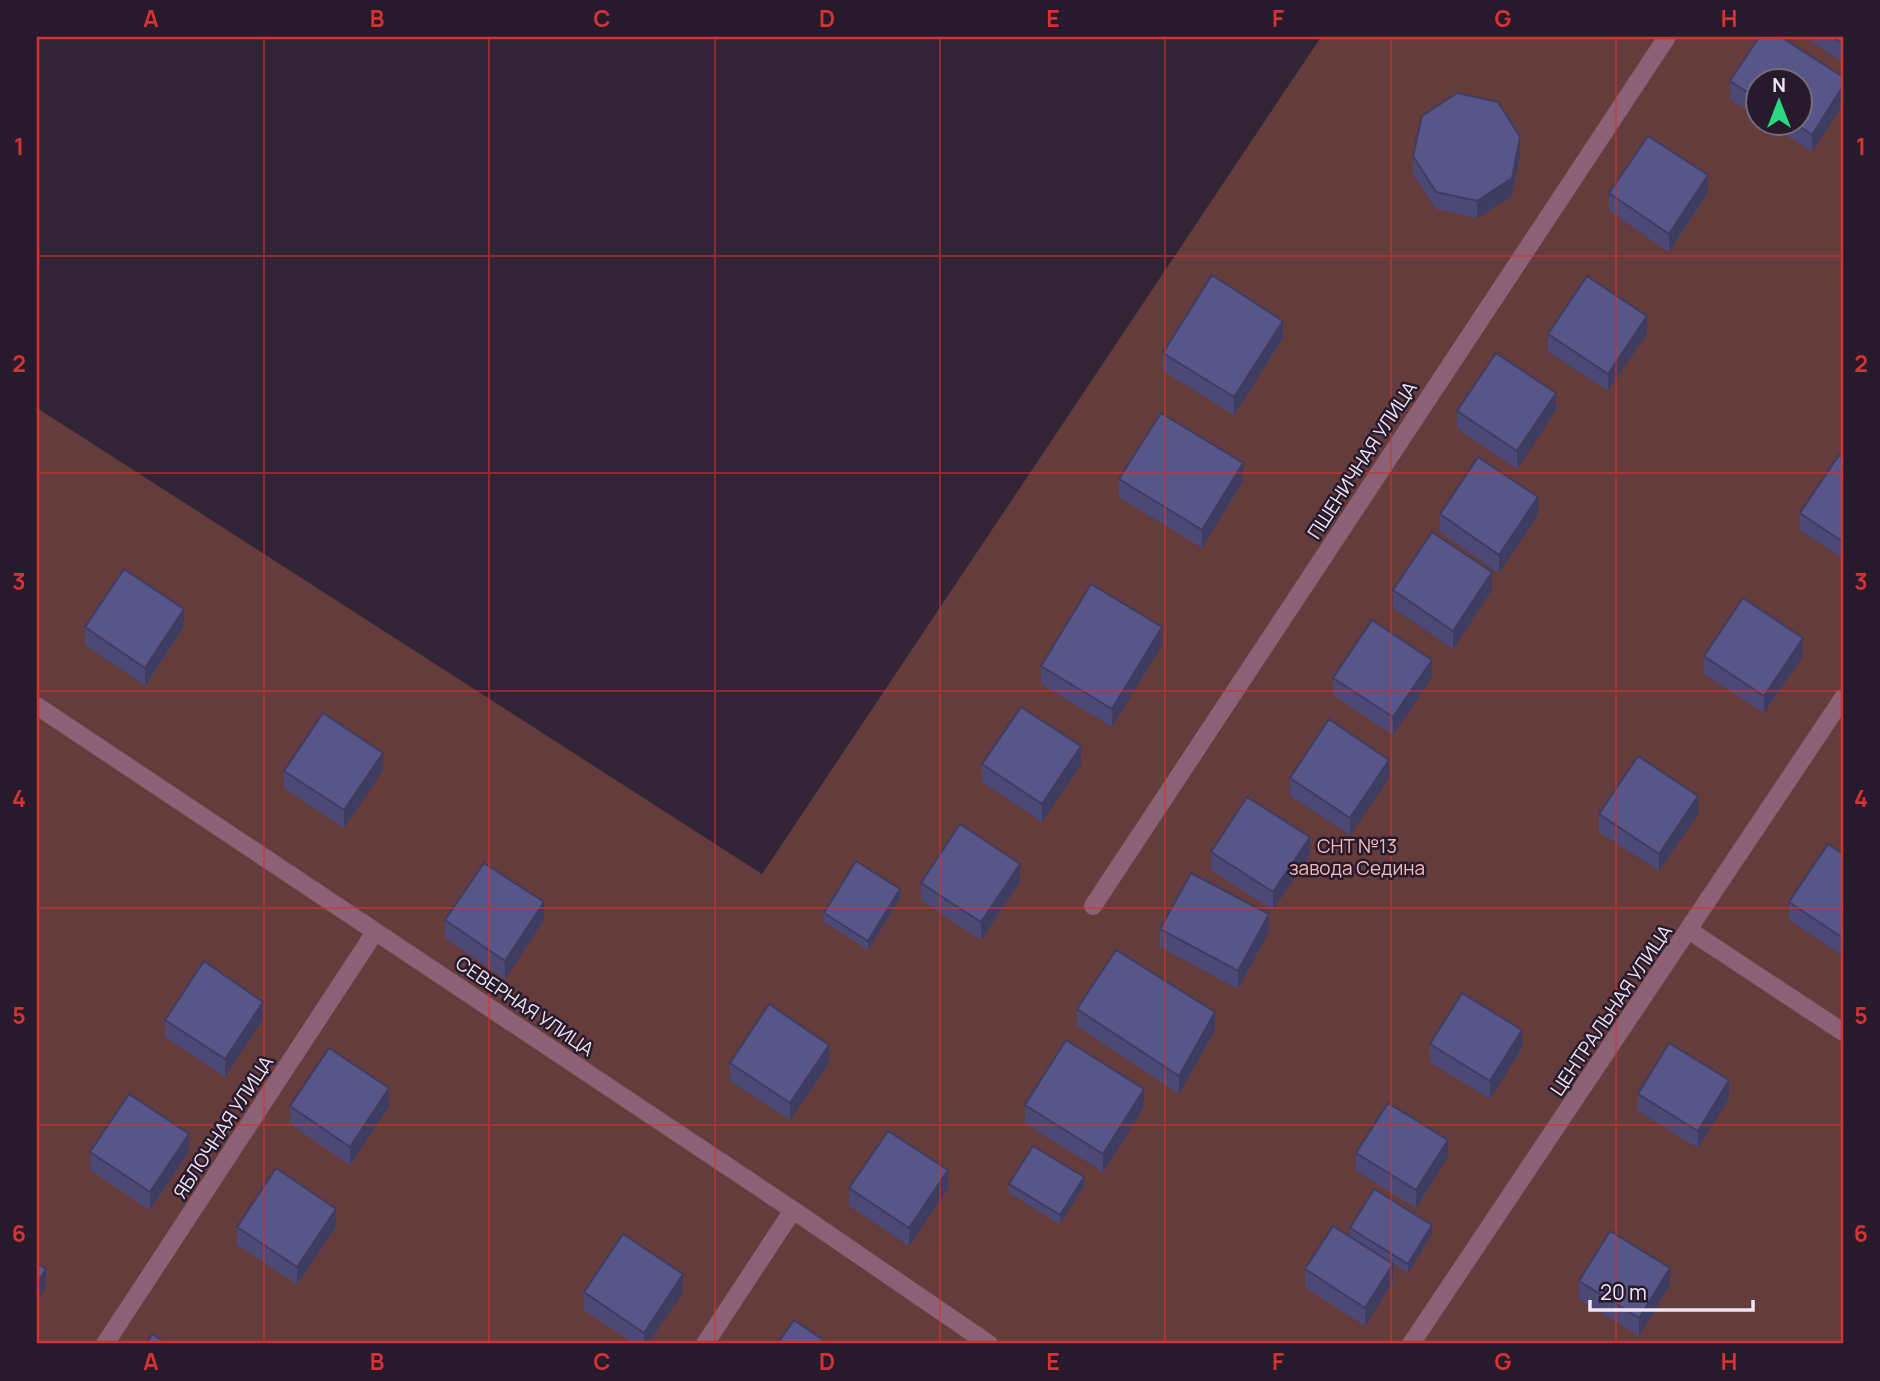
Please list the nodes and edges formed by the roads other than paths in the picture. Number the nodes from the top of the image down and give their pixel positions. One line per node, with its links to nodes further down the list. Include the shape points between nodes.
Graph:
1 (1667, 37): 4 (street, ПШЕНИЧНАЯ УЛИЦА)
2 (1843, 698): 5 (street, ЦЕНТРАЛЬНАЯ УЛИЦА)
3 (37, 706): 6 (street, СЕВЕРНАЯ УЛИЦА)
4 (1093, 906)
5 (1690, 931): 7 (street); 12 (street, ЦЕНТРАЛЬНАЯ УЛИЦА)
6 (375, 932): 8 (street, СЕВЕРНАЯ УЛИЦА); 9 (street, ЯБЛОЧНАЯ УЛИЦА)
7 (1843, 1032)
8 (793, 1210): 10 (street); 11 (street, СЕВЕРНАЯ УЛИЦА)
9 (105, 1344)
10 (705, 1344)
11 (989, 1344)
12 (1411, 1344)

